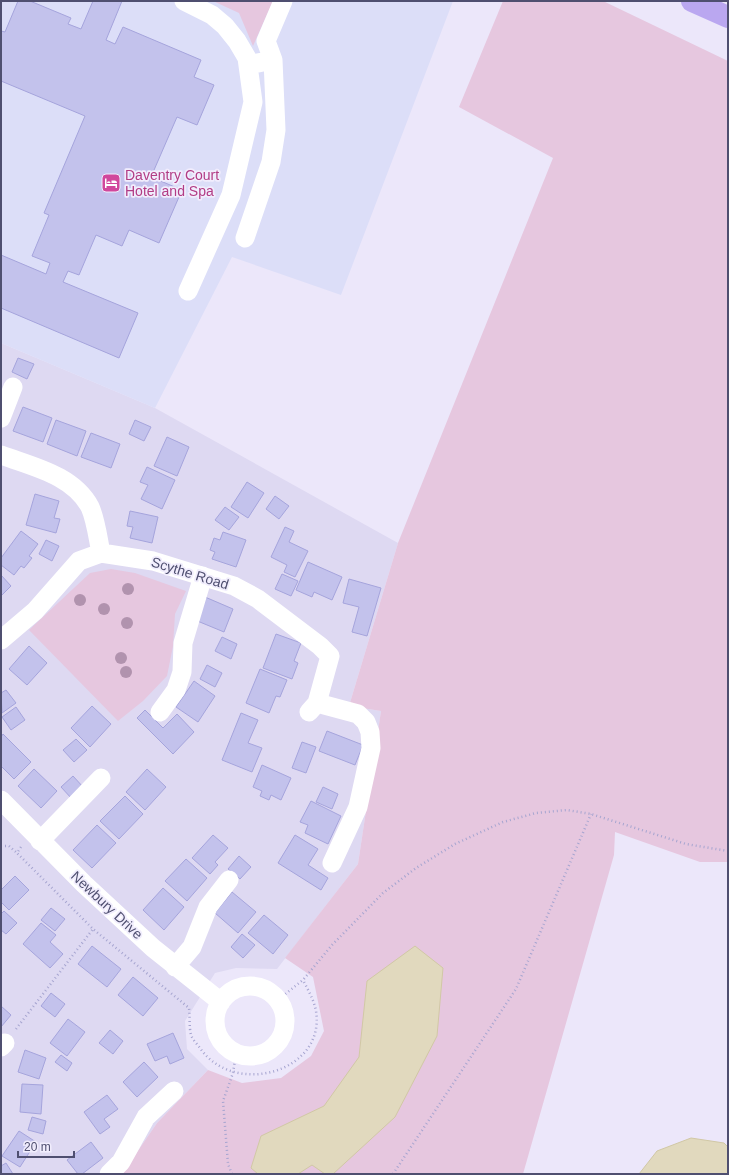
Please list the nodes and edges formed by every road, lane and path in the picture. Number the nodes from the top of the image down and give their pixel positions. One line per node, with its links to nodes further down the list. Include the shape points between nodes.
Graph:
1 (184, 1): 6 (street, via 212,15 225,26 237,41 247,58)
2 (283, 1): 5 (street, via 266,41)
3 (692, 1): 4 (main road)
4 (728, 17)
5 (273, 60): 6 (street); 7 (street, via 276,130 271,162)
6 (248, 65): 8 (street, via 253,102 231,195)
7 (245, 238)
8 (188, 291)
9 (13, 387): 10 (street)
10 (1, 418)
11 (1, 455): 12 (street, via 52,473 76,488 90,508)
12 (101, 553): 13 (street, Scythe Road, via 153,561); 14 (street, Scythe Road, via 79,561 35,611)
13 (203, 576): 15 (street, via 183,642 182,672 176,690); 23 (street, Scythe Road, via 234,586 258,600 320,646 330,656 313,708 358,714 366,722 370,732 371,748 358,807)
14 (1, 640)
15 (160, 712)
16 (101, 778): 19 (street)
17 (3, 807): 19 (street, Newbury Drive)
18 (591, 814): 21 (path, via 686,844); 27 (path, via 567,810 536,813 503,822 455,844 416,868 383,893 332,945 303,980); 34 (path, via 516,989)
19 (40, 841): 26 (street, Newbury Drive)
20 (1, 846): 22 (path, via 9,846)
21 (728, 851)
22 (17, 853)
23 (332, 863)
24 (229, 880): 26 (street, via 208,907 192,947)
25 (93, 929): 29 (path)
26 (175, 967): 28 (street, Newbury Drive)
27 (278, 1000): 28 (street, via 268,991 256,986 242,986 230,992); 30 (street, via 284,1011 285,1025 282,1037 274,1048 262,1054 249,1056)
28 (221, 1002): 30 (street, via 216,1016 217,1031 224,1044)
29 (3, 1045)
30 (236, 1053): 33 (path, via 233,1073 223,1101 228,1164)
31 (174, 1091): 32 (street, via 146,1117 120,1162)
32 (109, 1174)
33 (232, 1174)
34 (394, 1174)

